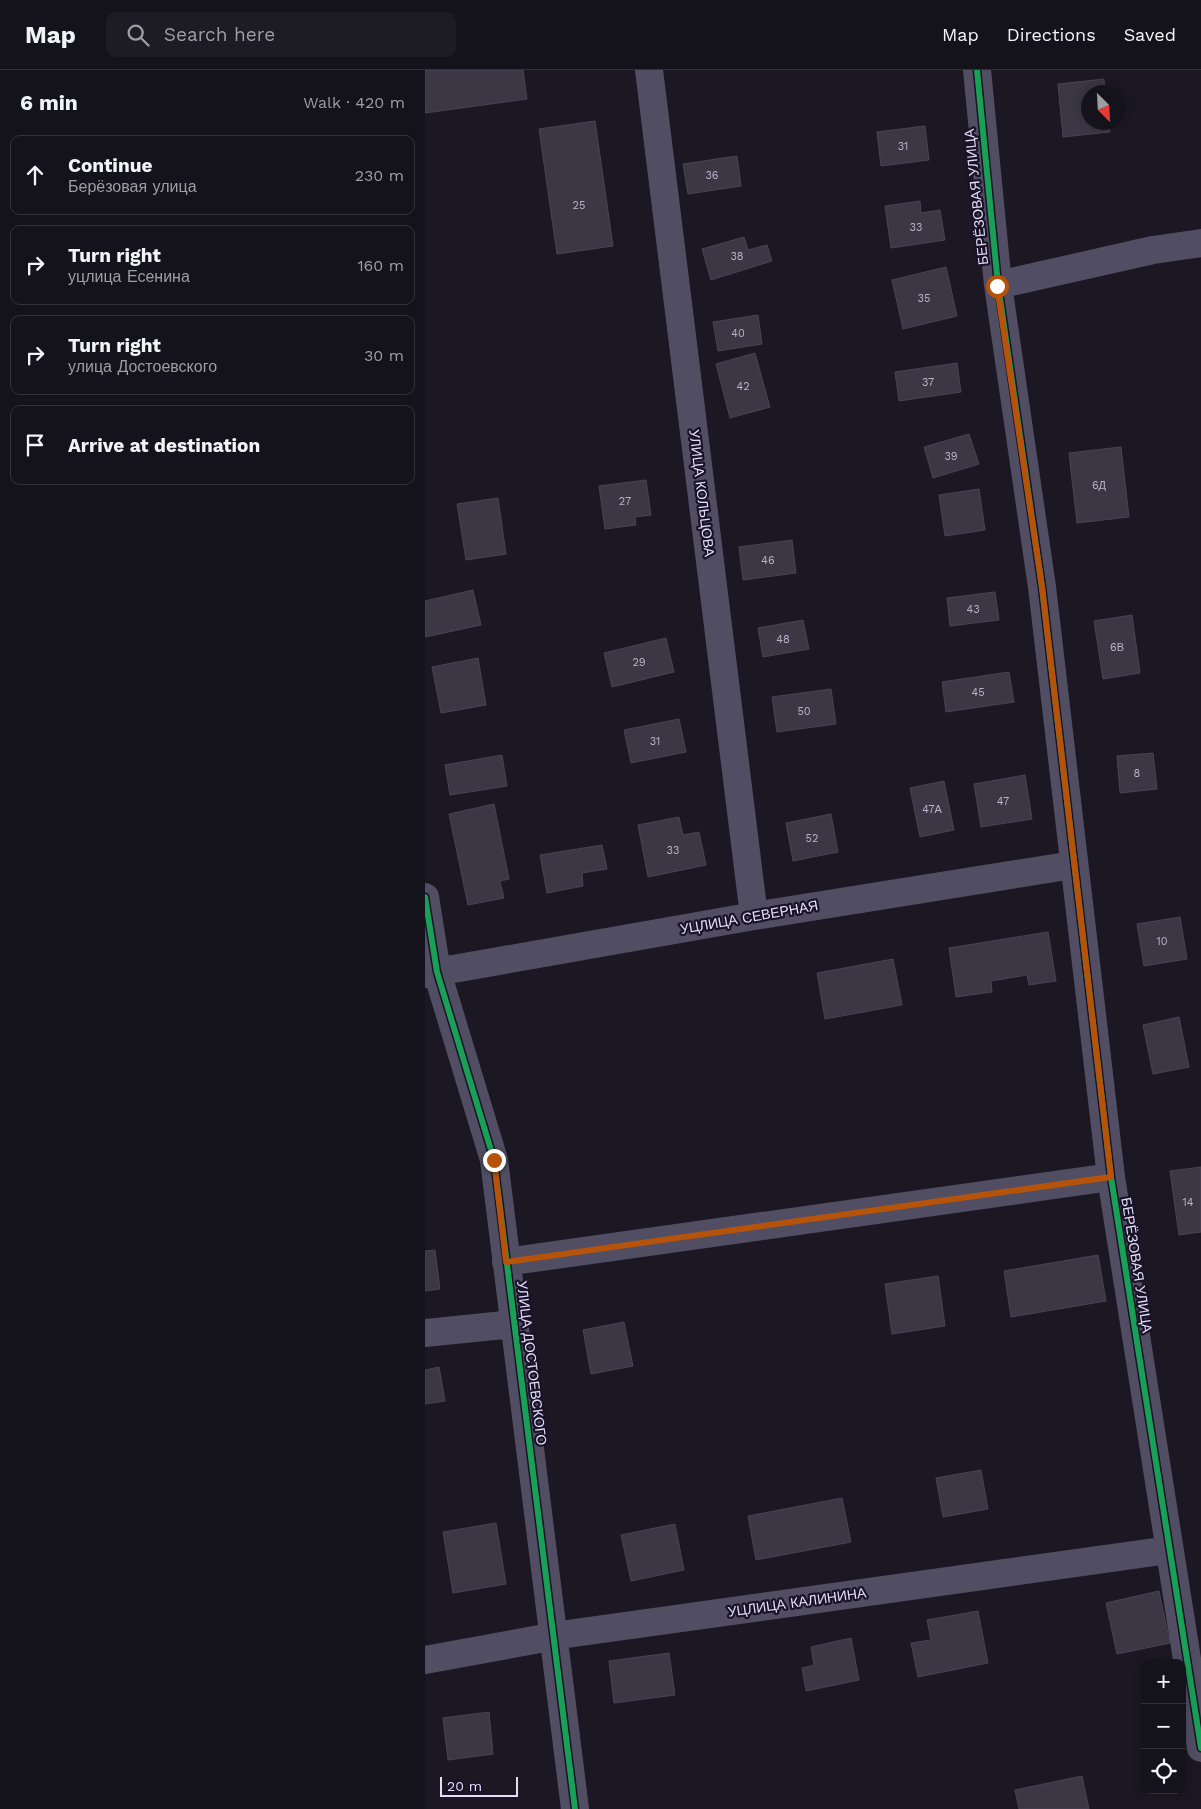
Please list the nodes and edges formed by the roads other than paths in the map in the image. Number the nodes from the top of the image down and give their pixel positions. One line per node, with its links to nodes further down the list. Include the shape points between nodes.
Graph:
1 (649, 70): 7 (street, УЛИЦА КОЛЬЦОВА)
2 (977, 70): 4 (street, БЕРЁЗОВАЯ УЛИЦА)
3 (1201, 243): 4 (street, via 1153,250)
4 (997, 286): 5 (street, БЕРЁЗОВАЯ УЛИЦА, via 1042,587)
5 (1073, 865): 7 (street, УЦЛИЦА СЕВЕРНАЯ); 9 (street, БЕРЁЗОВАЯ УЛИЦА)
6 (425, 897): 8 (street, УЛИЦА ДОСТОЕВСКОГО)
7 (755, 916): 8 (street, УЦЛИЦА СЕВЕРНАЯ)
8 (431, 973): 10 (street, УЛИЦА ДОСТОЕВСКОГО, via 494,1160)
9 (1111, 1177): 10 (street); 13 (street, БЕРЁЗОВАЯ УЛИЦА)
10 (506, 1262): 11 (street, УЛИЦА ДОСТОЕВСКОГО)
11 (514, 1324): 12 (street); 14 (street, УЛИЦА ДОСТОЕВСКОГО)
12 (425, 1333)
13 (1169, 1550): 14 (street, УЦЛИЦА КАЛИНИНА); 16 (street, БЕРЁЗОВАЯ УЛИЦА)
14 (553, 1636): 15 (street, УЦЛИЦА КАЛИНИНА); 17 (street, УЛИЦА ДОСТОЕВСКОГО)
15 (425, 1660)
16 (1201, 1748)
17 (575, 1809)

